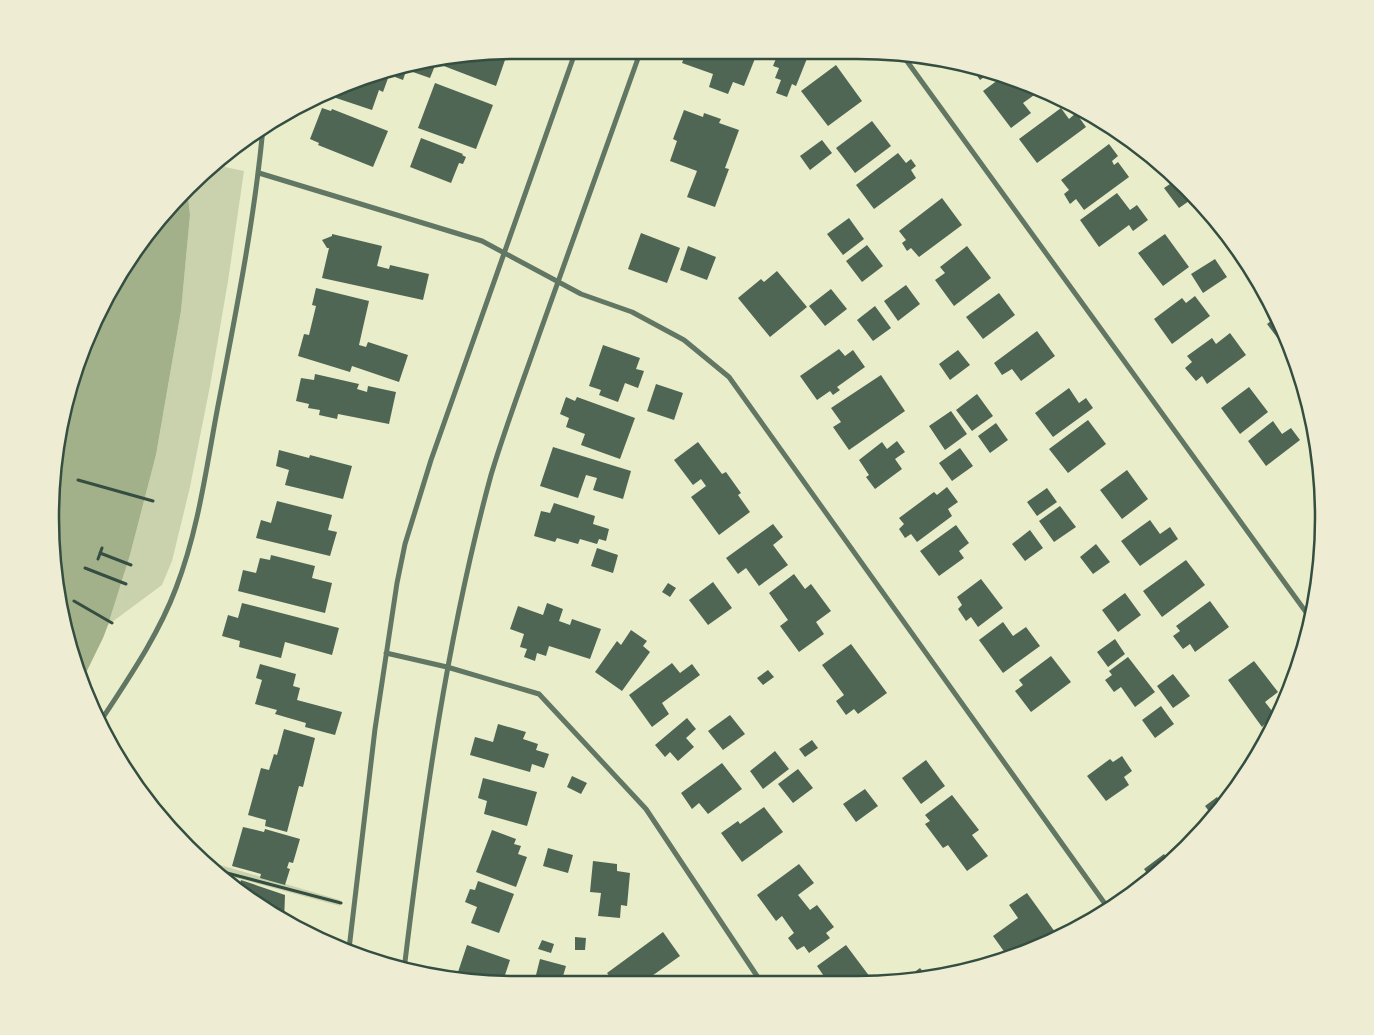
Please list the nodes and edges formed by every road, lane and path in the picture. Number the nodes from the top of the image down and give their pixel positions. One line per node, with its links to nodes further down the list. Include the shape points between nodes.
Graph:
1 (573, 59): 6 (street)
2 (638, 59): 7 (street)
3 (908, 62): 17 (street)
4 (263, 136): 5 (street)
5 (259, 173): 6 (street, via 482,241); 21 (street, via 194,534 176,588 152,642)
6 (505, 253): 7 (street); 19 (street, via 411,523)
7 (558, 282): 20 (street, via 492,472); 23 (street, via 632,312 684,340 729,377)
8 (78, 480): 9 (path)
9 (153, 501)
10 (102, 548): 11 (path)
11 (100, 553): 12 (path); 13 (path)
12 (98, 559)
13 (131, 565)
14 (85, 568): 15 (path)
15 (126, 584)
16 (74, 602): 18 (path)
17 (1305, 612)
18 (112, 623)
19 (386, 653): 20 (street); 24 (street)
20 (447, 667): 26 (street); 27 (street, via 539,694 646,809)
21 (104, 716)
22 (229, 874): 24 (path)
23 (1105, 903)
24 (354, 904): 25 (street)
25 (350, 944)
26 (405, 962)
27 (756, 976)

